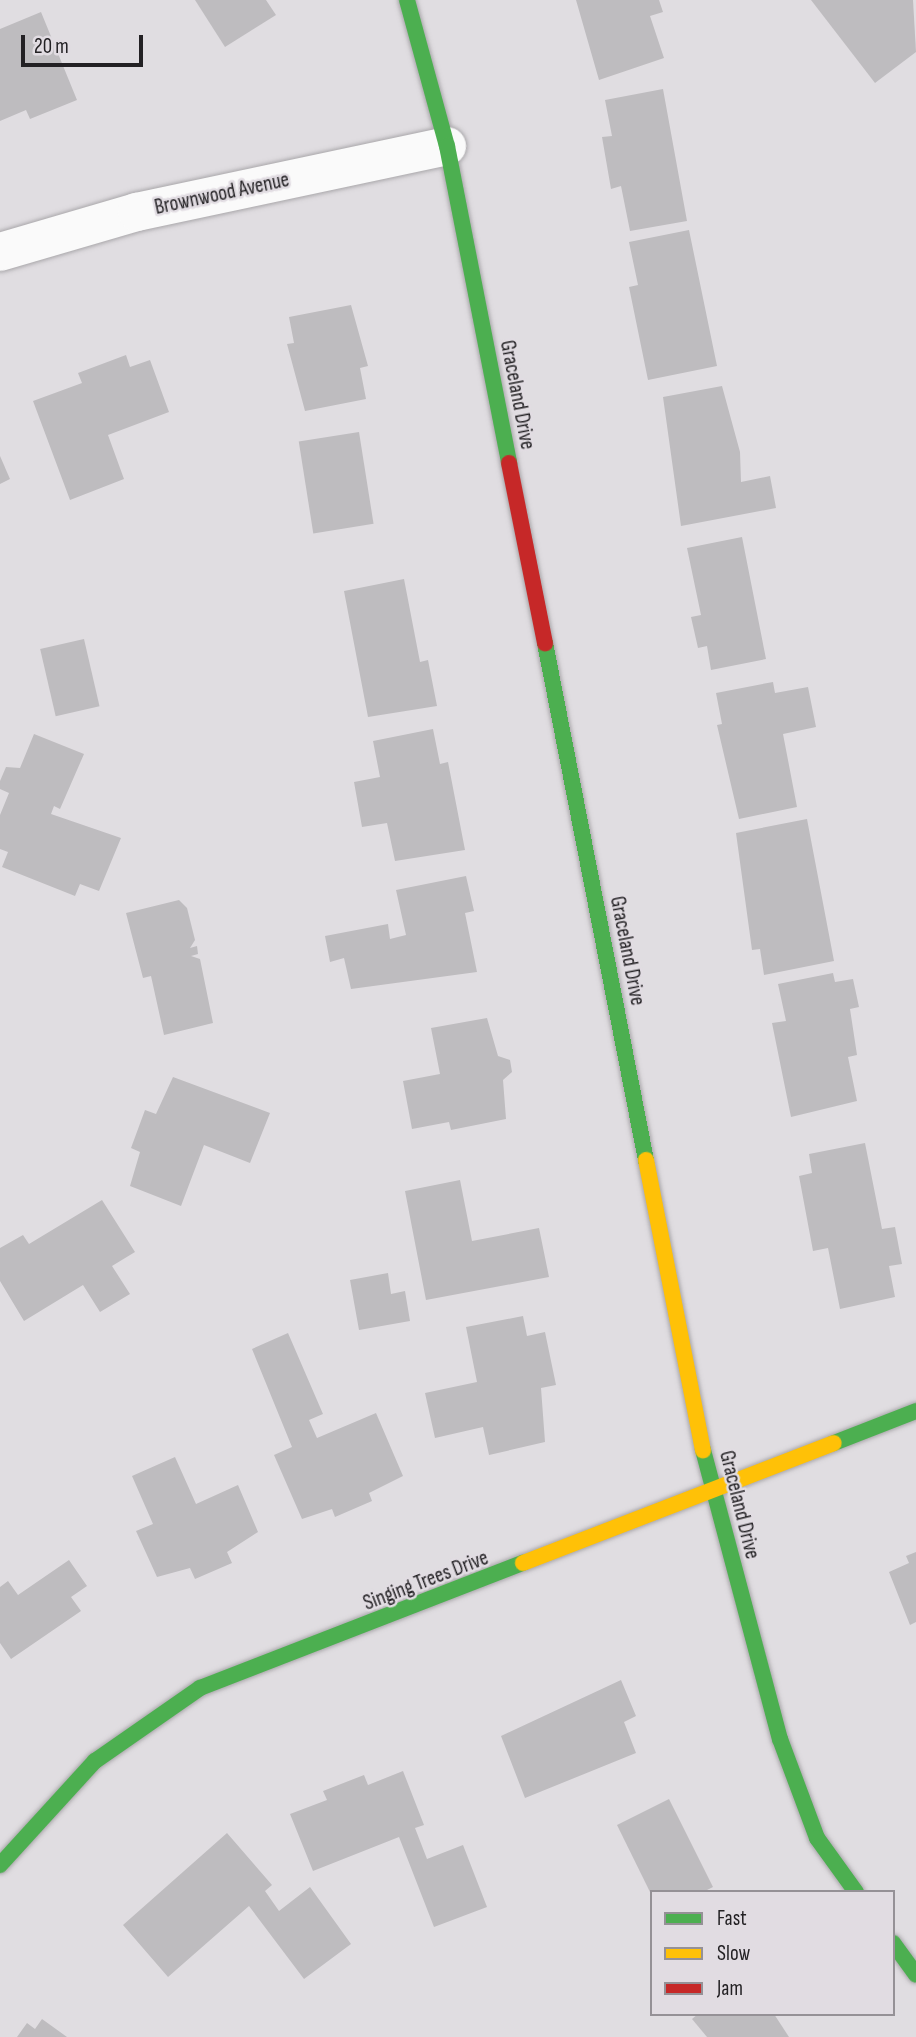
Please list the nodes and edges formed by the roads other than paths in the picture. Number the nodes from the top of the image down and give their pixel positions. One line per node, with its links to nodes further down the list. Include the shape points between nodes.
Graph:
1 (407, 0): 2 (street, Graceland Drive)
2 (447, 146): 3 (street, Brownwood Avenue, via 137,212); 5 (street, Graceland Drive)
3 (0, 252)
4 (916, 1411): 5 (street, Singing Trees Drive)
5 (712, 1495): 6 (street, Singing Trees Drive, via 200,1688 95,1761); 7 (street, Graceland Drive, via 780,1739 817,1838)
6 (0, 1865)
7 (855, 1890)
8 (895, 1946): 9 (street)
9 (916, 1975)

